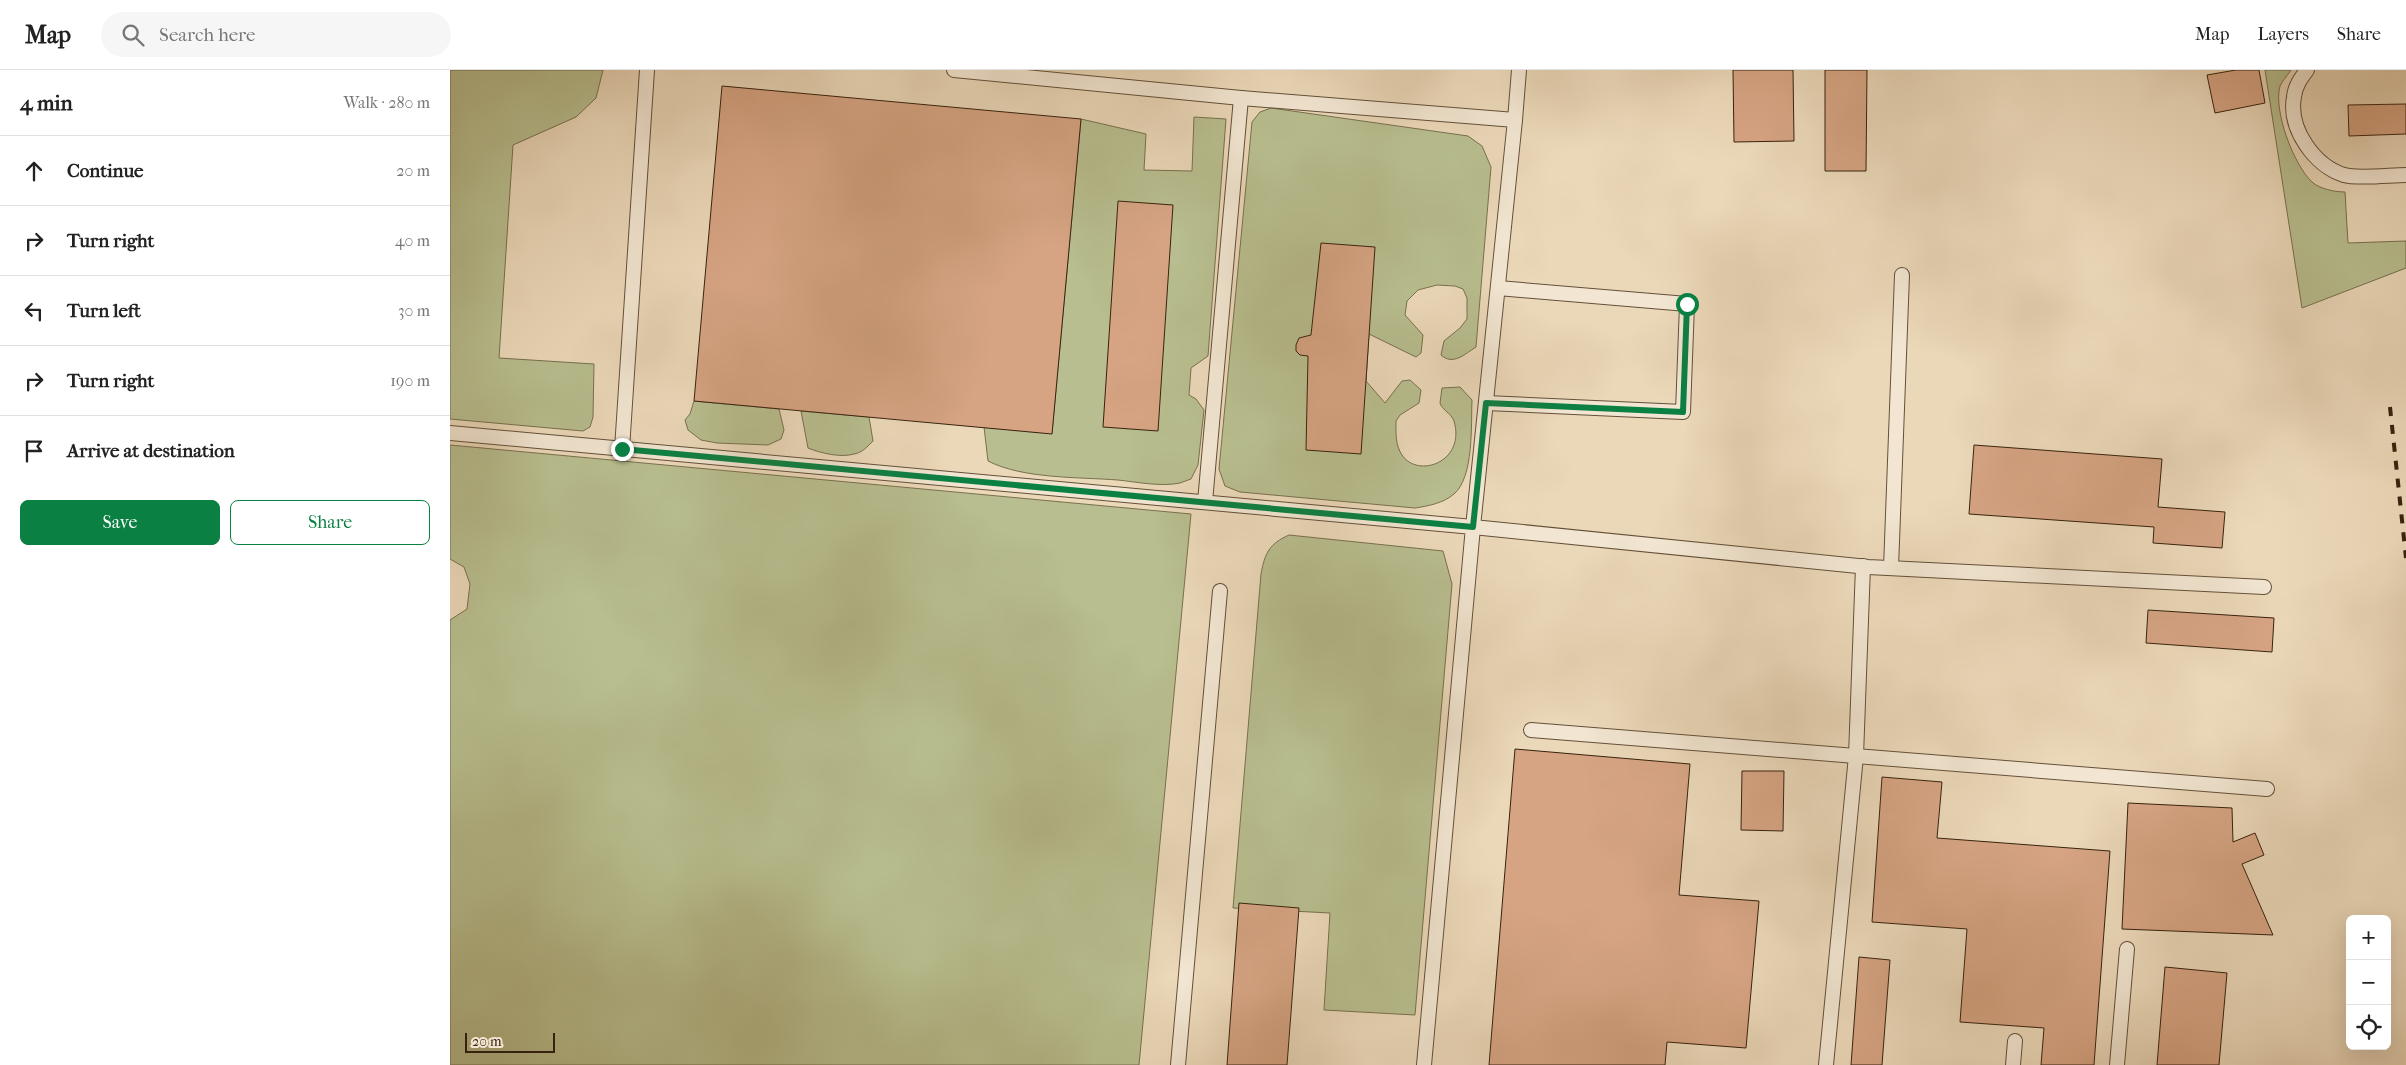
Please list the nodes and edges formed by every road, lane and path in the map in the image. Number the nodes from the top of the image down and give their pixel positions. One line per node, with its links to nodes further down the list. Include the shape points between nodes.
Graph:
1 (647, 70): 13 (lane)
2 (954, 70): 5 (lane)
3 (1519, 70): 7 (lane)
4 (2307, 70): 8 (lane, via 2298,81 2293,98 2295,122 2305,143 2322,165 2346,176)
5 (1018, 73): 6 (lane)
6 (1241, 98): 7 (lane); 14 (lane)
7 (1515, 120): 10 (lane)
8 (2406, 175)
9 (1902, 275): 17 (lane)
10 (1498, 288): 11 (lane); 11 (lane, via 1687,304 1683,412)
11 (1486, 403): 15 (lane)
12 (450, 434): 13 (lane)
13 (622, 449): 14 (lane)
14 (1205, 502): 15 (lane)
15 (1473, 527): 16 (lane); 26 (lane)
16 (1863, 566): 17 (lane); 21 (lane)
17 (1891, 568): 18 (lane)
18 (2264, 587)
19 (1220, 590): 25 (lane)
20 (1531, 730): 21 (lane)
21 (1856, 756): 22 (lane); 27 (lane)
22 (2266, 789)
23 (2127, 949): 29 (lane)
24 (2015, 1041): 28 (lane)
25 (1178, 1065)
26 (1424, 1065)
27 (1826, 1065)
28 (2013, 1065)
29 (2116, 1065)

